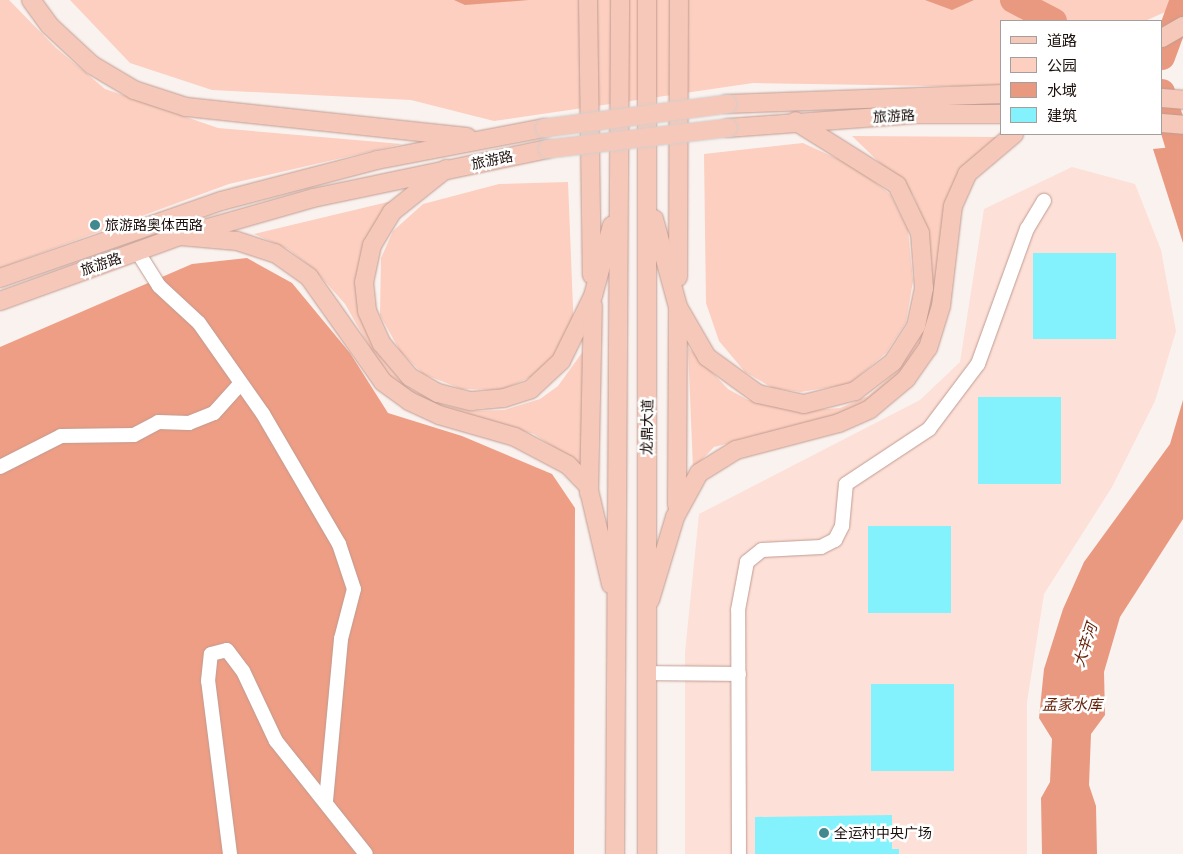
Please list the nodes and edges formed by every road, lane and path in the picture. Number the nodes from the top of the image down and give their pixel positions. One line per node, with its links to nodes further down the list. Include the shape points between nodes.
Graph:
1 (31, 0): 18 (main road, via 50,26 92,65 134,90 186,107)
2 (647, 0): 7 (main road, 龙鼎大道)
3 (654, 0): 7 (main road)
4 (679, 0): 28 (main road)
5 (588, 3): 26 (main road)
6 (616, 8): 20 (main road, 龙鼎大道)
7 (648, 24): 22 (main road, 龙鼎大道)
8 (1183, 26): 9 (main road)
9 (1163, 37)
10 (1000, 94): 18 (main road, 旅游路, bridge, via 727,104)
11 (1163, 98): 12 (main road)
12 (1183, 100)
13 (1000, 114): 14 (main road, 旅游路)
14 (795, 121): 19 (main road, 旅游路, bridge, via 548,149); 28 (main road, via 897,185 920,233 924,288 911,333 893,362 855,391 804,404 758,394 707,357)
15 (1163, 123): 16 (main road)
16 (1183, 125)
17 (1013, 135): 32 (main road, via 967,174 953,206 941,306 928,348 906,379 870,409 839,424 736,450 699,473)
18 (482, 139): 25 (main road, 旅游路, via 221,200)
19 (446, 169): 23 (main road, 旅游路, via 313,198); 26 (main road, via 392,212 372,245 364,282 367,311 382,344 410,377 438,393 471,402 531,389 561,361)
20 (619, 198): 26 (main road); 33 (main road, 龙鼎大道)
21 (1044, 201): 36 (street, via 1027,229 978,364 929,429 846,484 842,526 835,540 821,548 762,550 748,562 740,592)
22 (650, 204): 28 (main road); 34 (main road, 龙鼎大道)
23 (180, 236): 24 (main road, 旅游路); 31 (main road, via 237,241 275,254 309,277 383,382 439,415 542,448 568,465 588,486)
24 (137, 251): 27 (main road, 旅游路); 29 (street, via 158,286 199,323)
25 (0, 278)
26 (593, 296): 31 (main road)
27 (0, 301)
28 (678, 307): 32 (main road, via 681,480)
29 (239, 385): 30 (street, via 214,413 188,423 158,422 134,435 61,436); 37 (street, via 263,414 339,544 354,589 341,639)
30 (0, 467)
31 (589, 496): 33 (main road)
32 (675, 518): 34 (main road)
33 (618, 619): 40 (main road, 龙鼎大道)
34 (644, 622): 35 (main road, 龙鼎大道)
35 (645, 673): 36 (street); 41 (main road, 龙鼎大道)
36 (739, 674): 42 (street)
37 (326, 801): 38 (street, via 276,741 244,671 227,650 211,654 208,681); 39 (street)
38 (230, 854)
39 (366, 854)
40 (615, 854)
41 (646, 854)
42 (739, 854)

